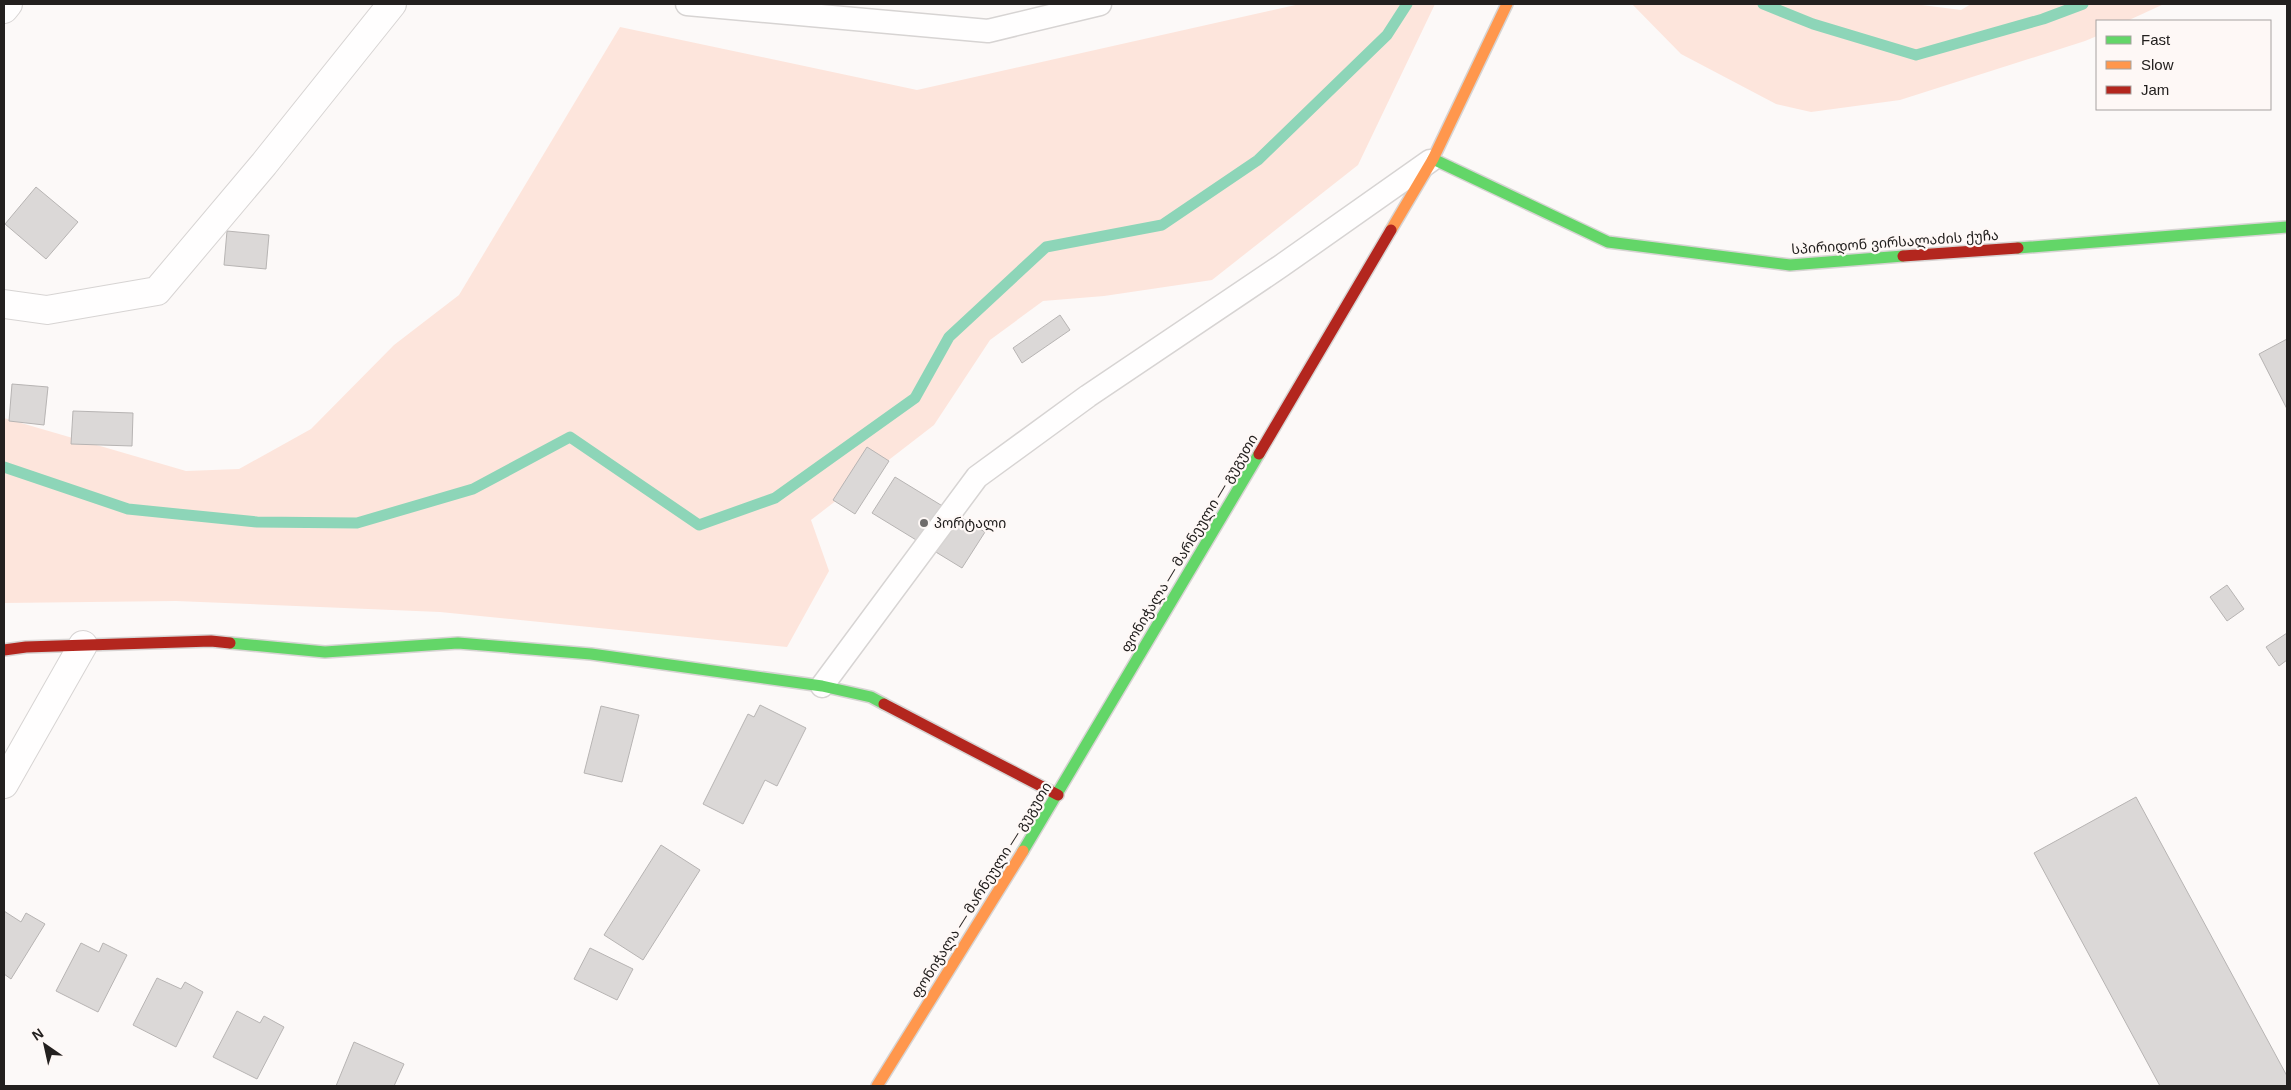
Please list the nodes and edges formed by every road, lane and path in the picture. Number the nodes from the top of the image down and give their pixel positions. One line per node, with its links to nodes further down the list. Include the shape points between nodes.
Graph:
1 (8, 4): 6 (street)
2 (392, 4): 9 (street, via 157,291 46,310)
3 (687, 4): 4 (lane, via 988,31)
4 (1100, 4)
5 (1507, 4): 7 (main road, ფონიჭალა — მარნეული — გუგუთი)
6 (4, 9)
7 (1433, 159): 8 (main road, სპირიდონ ვირსალაძის ქუჩა, via 1608,242 1790,265); 12 (lane, via 1088,396 977,477); 14 (main road, ფონიჭალა — მარნეული — გუგუთი)
8 (2287, 227)
9 (4, 304)
10 (83, 645): 11 (main road); 12 (main road, via 210,641 325,652 458,644 590,654); 13 (street)
11 (4, 650)
12 (822, 686): 14 (main road, via 871,697)
13 (4, 784)
14 (1058, 795): 15 (main road, ფონიჭალა — მარნეული — გუგუთი)
15 (877, 1086)

